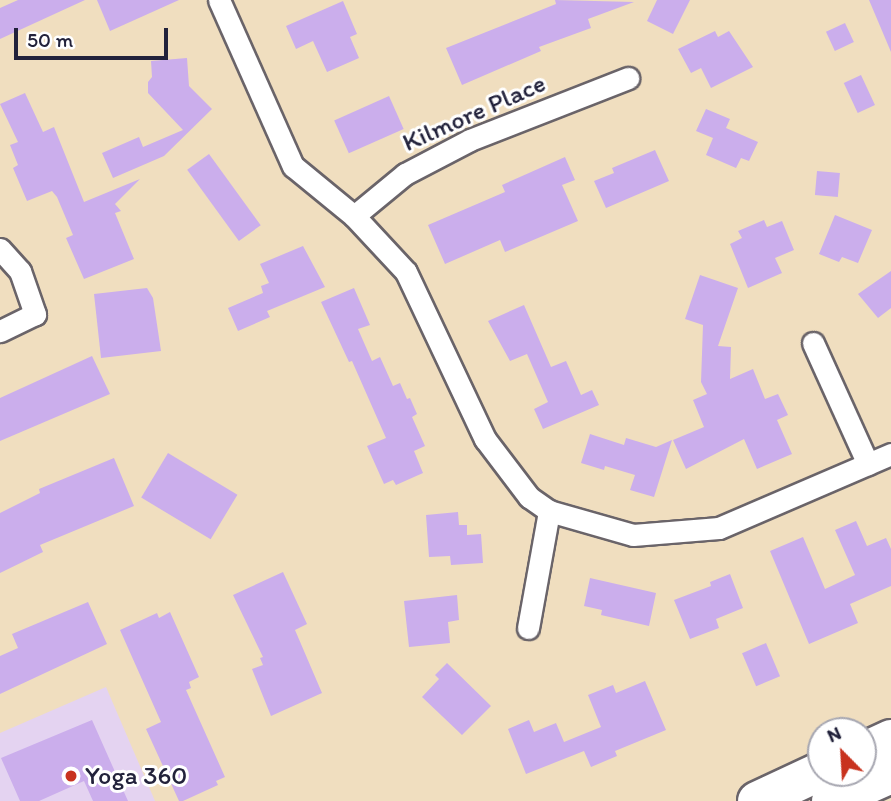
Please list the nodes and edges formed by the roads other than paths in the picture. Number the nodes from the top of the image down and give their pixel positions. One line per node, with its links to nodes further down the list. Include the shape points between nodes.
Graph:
1 (219, 0): 3 (street, via 293,166)
2 (628, 78): 3 (street, Kilmore Place, via 470,140 405,174)
3 (354, 216): 9 (street, via 406,272 485,439 530,497)
4 (0, 249): 5 (street, via 20,271 35,314)
5 (0, 331)
6 (813, 343): 8 (street)
7 (891, 454): 8 (street)
8 (868, 464): 9 (street, via 719,528 634,536)
9 (550, 511): 10 (street)
10 (528, 628)
11 (891, 774): 14 (highway)
12 (807, 778): 13 (highway)
13 (757, 801)
14 (831, 801)

